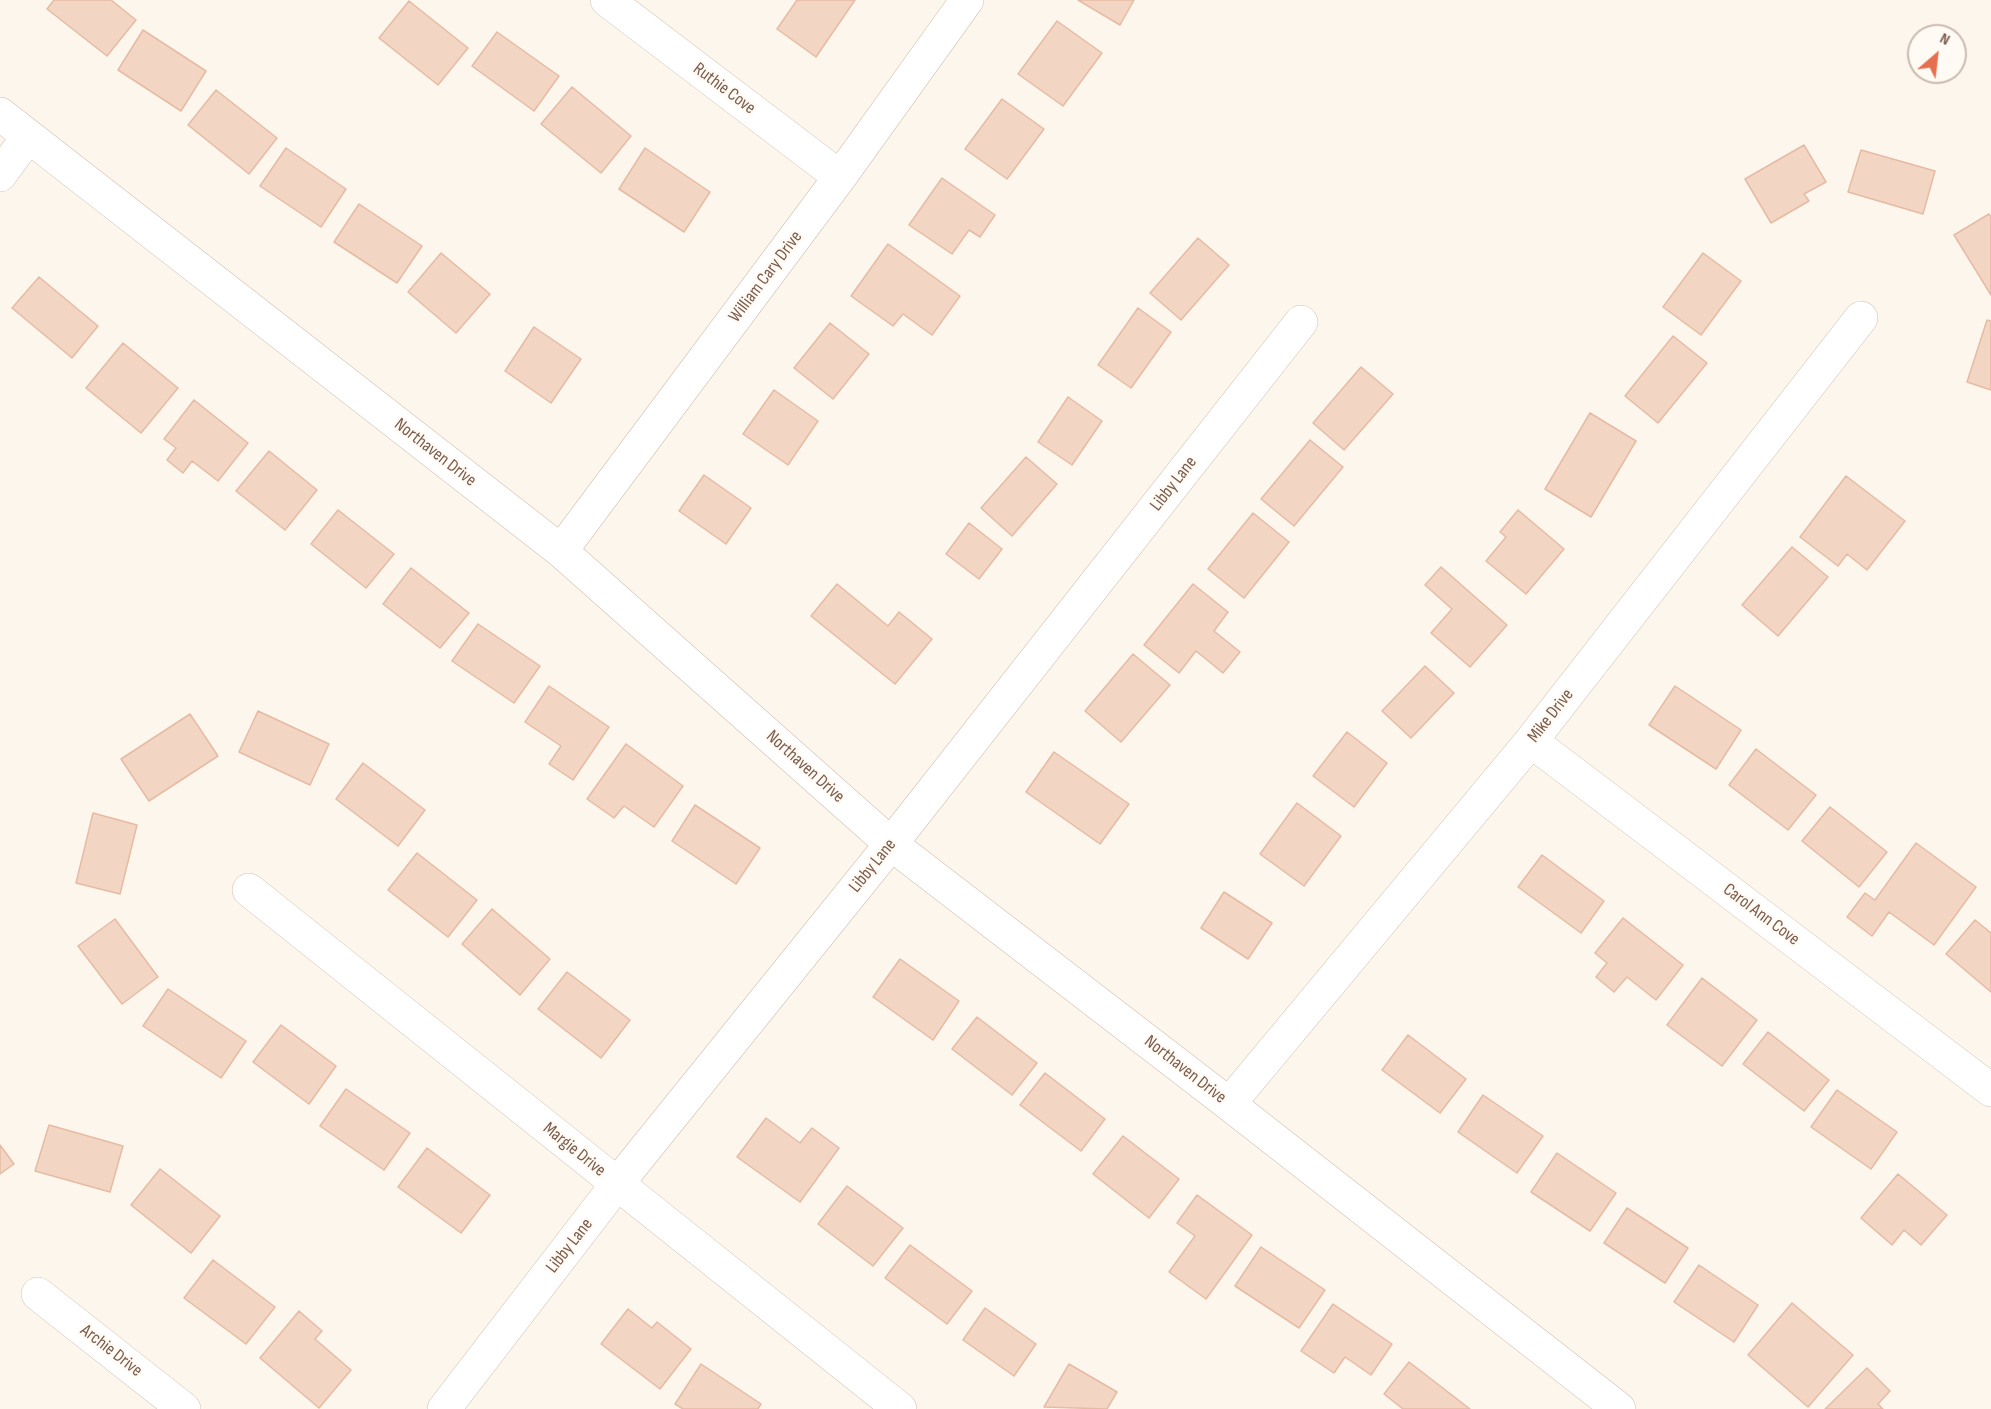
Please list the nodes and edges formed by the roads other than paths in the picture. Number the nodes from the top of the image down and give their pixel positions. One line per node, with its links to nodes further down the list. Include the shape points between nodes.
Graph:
1 (607, 0): 6 (street, Ruthie Cove)
2 (967, 0): 6 (street, William Cary Drive)
3 (0, 114): 4 (street, Northaven Drive)
4 (28, 137): 5 (street); 9 (street, Northaven Drive)
5 (0, 175)
6 (840, 177): 9 (street, William Cary Drive)
7 (1861, 318): 10 (street, Mike Drive)
8 (1301, 322): 11 (street, Libby Lane)
9 (561, 551): 11 (street, Northaven Drive)
10 (1531, 741): 13 (street, Carol Ann Cove); 14 (street, Mike Drive)
11 (891, 844): 14 (street, Northaven Drive); 15 (street, Libby Lane)
12 (249, 890): 15 (street, Margie Drive)
13 (1991, 1090)
14 (1229, 1104): 20 (street, Northaven Drive)
15 (617, 1184): 18 (street, Libby Lane); 19 (street, Margie Drive)
16 (38, 1294): 17 (street, Archie Drive)
17 (184, 1409)
18 (444, 1409)
19 (900, 1409)
20 (1618, 1409)

